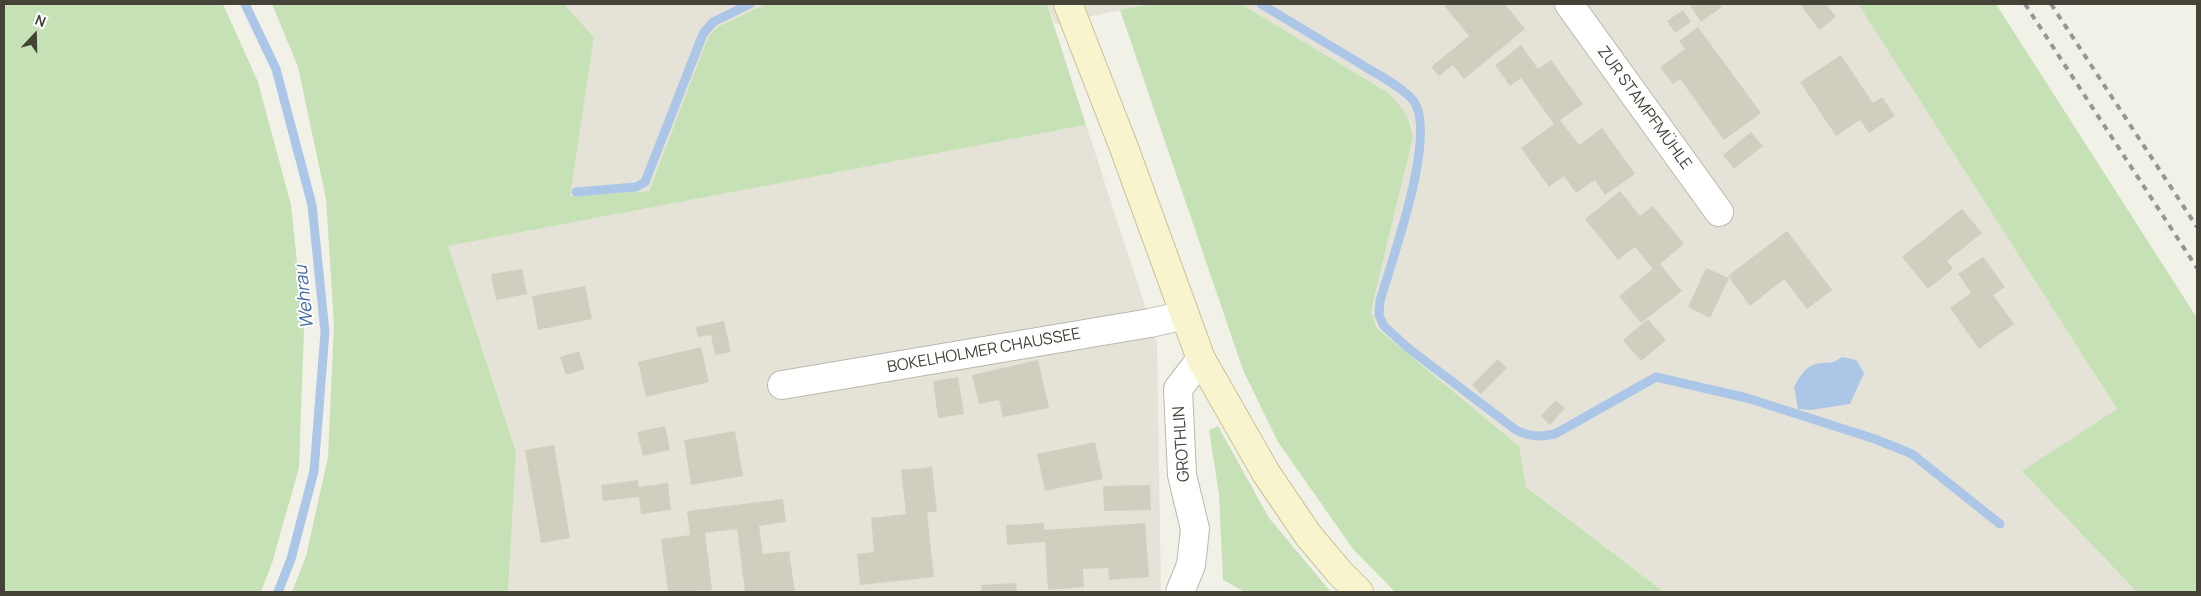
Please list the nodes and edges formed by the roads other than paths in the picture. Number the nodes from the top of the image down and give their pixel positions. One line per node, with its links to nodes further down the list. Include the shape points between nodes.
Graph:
1 (1068, 4): 4 (main road)
2 (1569, 4): 3 (street, ZUR STAMPFMÜHLE)
3 (1720, 212)
4 (1185, 315): 5 (main road); 6 (street, BOKELHOLMER CHAUSSEE)
5 (1201, 359): 7 (street, GROTHLIN, via 1178,389 1182,475 1195,529 1191,565); 8 (main road, via 1266,473 1308,535)
6 (782, 385)
7 (1180, 592)
8 (1359, 592)

